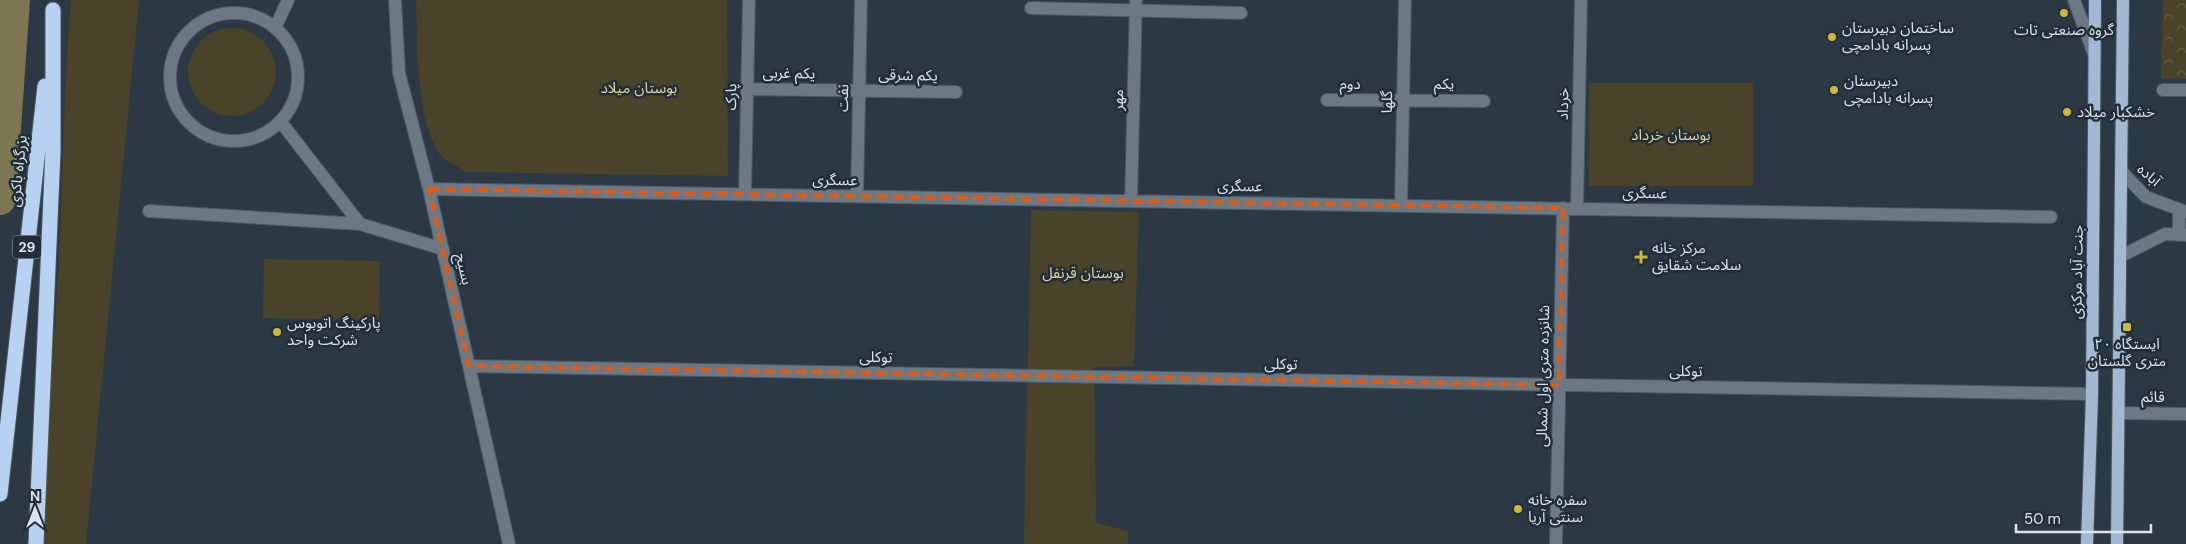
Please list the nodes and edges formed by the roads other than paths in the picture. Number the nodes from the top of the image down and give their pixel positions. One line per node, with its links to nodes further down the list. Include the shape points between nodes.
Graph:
1 (288, 0): 14 (street)
2 (395, 0): 26 (street, بسیج, via 400,73)
3 (749, 0): 16 (street, پارک)
4 (861, 0): 19 (street, نفت)
5 (1405, 0): 22 (street, گلها)
6 (1581, 0): 32 (street, خرداد)
7 (2074, 0): 15 (street)
8 (2095, 0): 15 (main road, جنت آباد مرکزی)
9 (2123, 0): 25 (main road)
10 (54, 5): 45 (highway, بزرگراه باکری / 29); 46 (highway, via 54,151)
11 (1136, 5): 12 (street); 13 (street); 29 (street, مهر)
12 (1031, 8)
13 (1241, 13)
14 (275, 28): 24 (street, via 291,49 298,83 293,104); 24 (street, via 258,17 238,13 218,15 199,23 184,37 174,56 170,77 174,98 184,117 200,131 214,137 242,140 263,134)
15 (2095, 55): 42 (main road, جنت آباد مرکزی)
16 (747, 89): 19 (street, یکم غربی); 27 (street, پارک)
17 (2163, 90): 18 (street)
18 (2186, 90)
19 (859, 91): 20 (street, یکم شرقی); 28 (street, نفت)
20 (956, 92)
21 (1327, 100): 22 (street, دوم)
22 (1403, 100): 23 (street, یکم); 30 (street, گلها)
23 (1484, 101)
24 (280, 121): 36 (street)
25 (2121, 171): 34 (street, آباده, via 2146,197); 39 (main road)
26 (429, 189): 27 (street, عسگری); 38 (street, بسیج)
27 (746, 194): 28 (street, عسگری)
28 (857, 196): 29 (street, عسگری)
29 (1131, 201): 30 (street, عسگری)
30 (1401, 205): 31 (street, عسگری)
31 (1563, 208): 32 (street, عسگری); 41 (street, شانزده متری اول شمالی)
32 (1576, 208): 35 (street, عسگری)
33 (149, 211): 36 (street)
34 (2182, 211): 37 (street)
35 (2051, 217)
36 (360, 224): 38 (street)
37 (2183, 235): 39 (street, via 2165,234)
38 (443, 249): 40 (street, بسیج)
39 (2121, 256): 43 (main road)
40 (469, 366): 41 (street, توکلی); 47 (street, بسیج)
41 (1559, 385): 42 (street, توکلی); 48 (street, شانزده متری اول شمالی)
42 (2092, 394): 49 (main road, جنت آباد مرکزی)
43 (2119, 413): 44 (street, قائم); 50 (main road)
44 (2186, 414)
45 (0, 494)
46 (36, 544)
47 (509, 544)
48 (1556, 544)
49 (2087, 544)
50 (2117, 544)

